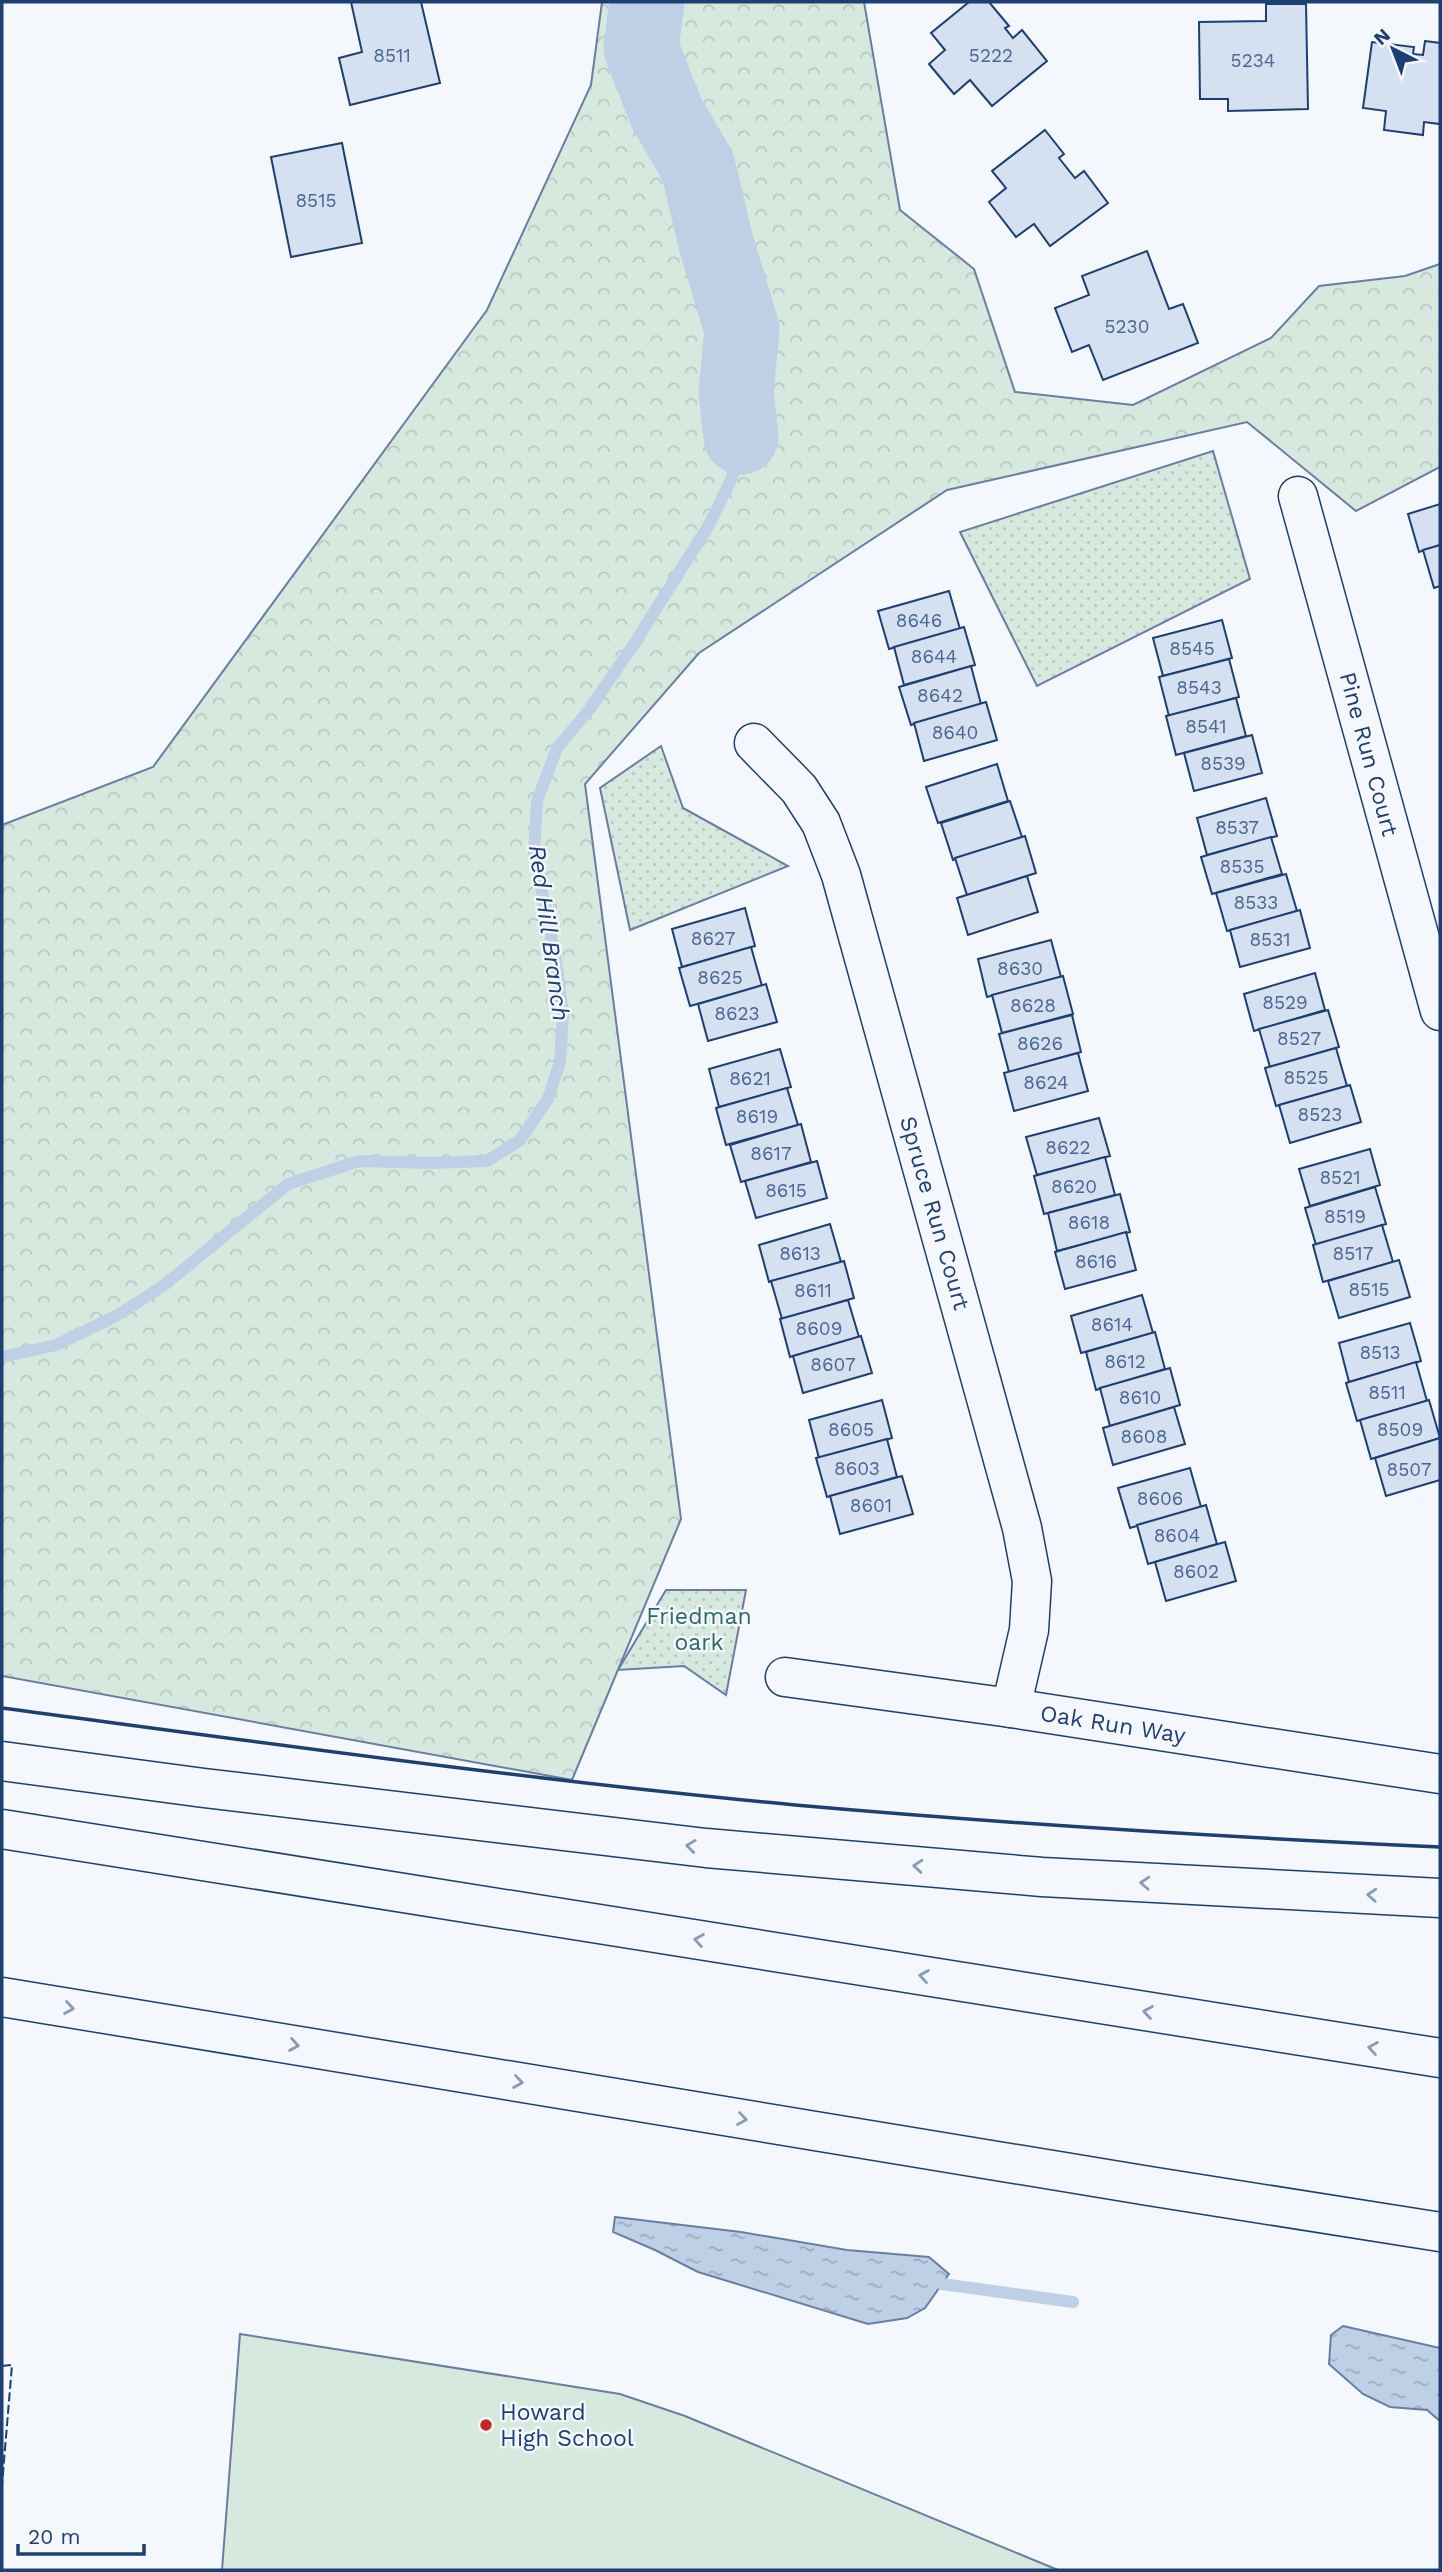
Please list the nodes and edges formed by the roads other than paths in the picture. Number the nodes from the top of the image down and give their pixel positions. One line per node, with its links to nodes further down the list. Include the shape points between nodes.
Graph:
1 (1298, 496): 3 (main road, Pine Run Court)
2 (754, 743): 5 (main road, Spruce Run Court, via 799,789 821,824 841,875 1022,1528 1032,1581 1029,1630)
3 (1440, 1011)
4 (785, 1677): 5 (main road, Oak Run Way)
5 (1011, 1708): 7 (main road, Oak Run Way)
6 (2, 1760): 9 (main road, one-way to 6, via 1042,1877 706,1847)
7 (1440, 1773)
8 (2, 1829): 11 (main road, one-way to 8)
9 (1440, 1898)
10 (2, 1997): 12 (main road, one-way to 12)
11 (1440, 2058)
12 (1149, 2186): 13 (main road); 14 (main road)
13 (1440, 2232)
14 (1440, 2260)

